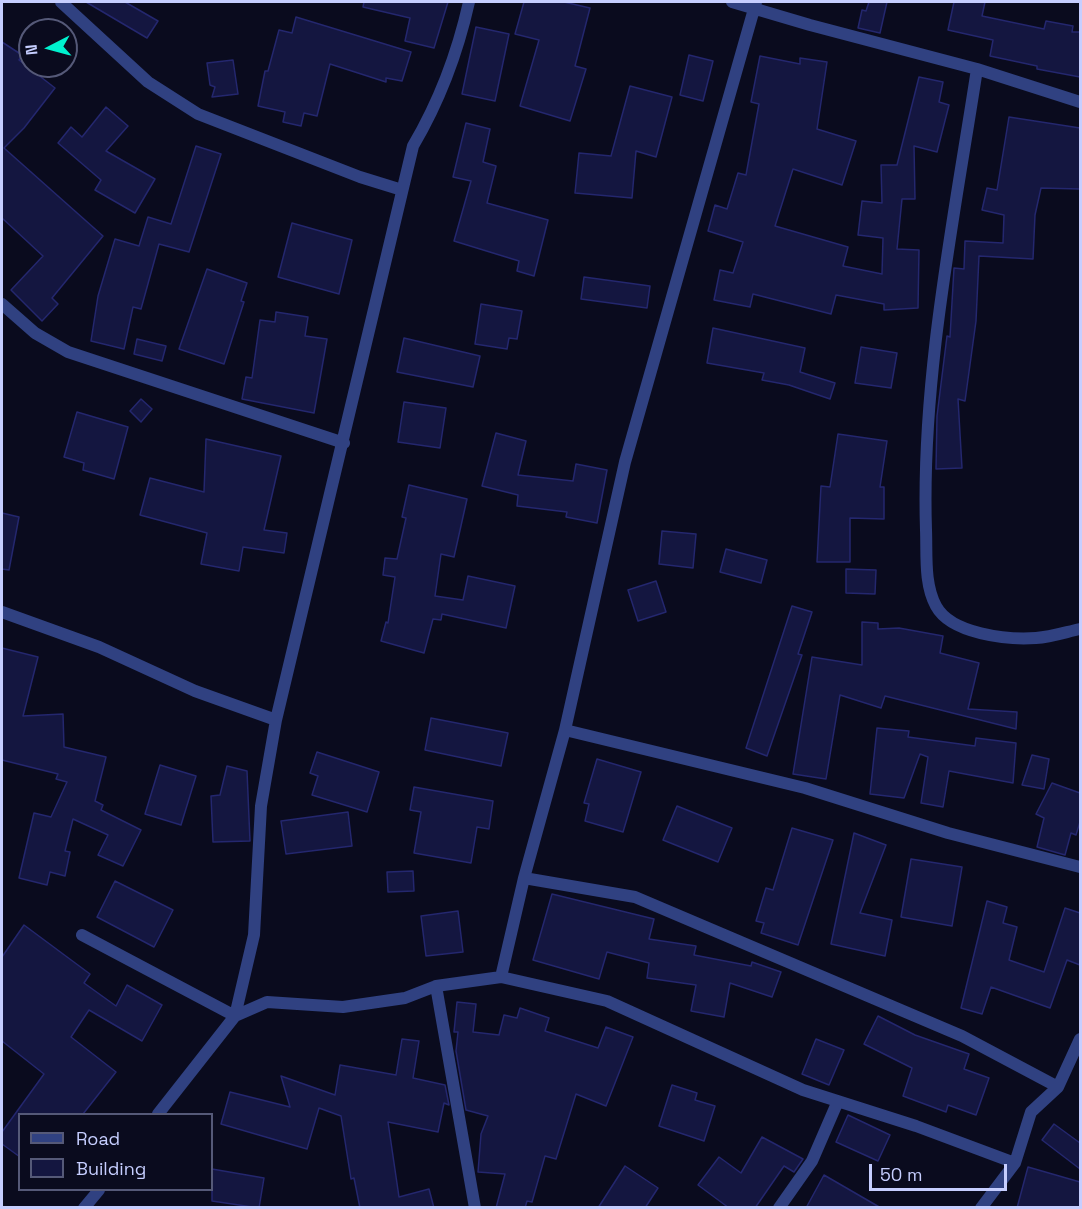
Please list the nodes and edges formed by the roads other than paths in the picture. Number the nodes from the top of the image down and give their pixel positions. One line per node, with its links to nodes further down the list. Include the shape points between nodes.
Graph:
1 (61, 2): 7 (street, via 148,82 198,114)
2 (469, 2): 7 (street, via 462,34 413,146)
3 (732, 2): 4 (street)
4 (755, 5): 5 (street); 13 (street, via 625,462)
5 (977, 69): 6 (street); 11 (street, via 944,283 929,422 927,577 936,607 951,623 989,636 1036,638)
6 (1080, 102)
7 (402, 190): 9 (street)
8 (2, 304): 9 (street, via 35,333 68,352)
9 (344, 443): 12 (street)
10 (2, 612): 12 (street, via 99,647 195,691)
11 (1080, 629)
12 (276, 720): 19 (street, via 261,806 254,935)
13 (565, 730): 14 (street, via 805,788 948,833); 15 (street)
14 (1080, 867)
15 (524, 878): 17 (street); 21 (street, via 635,897 851,986 962,1036)
16 (82, 935): 19 (street)
17 (501, 977): 18 (street); 22 (street, via 607,1001 751,1068)
18 (436, 986): 19 (street, via 405,998 343,1007 267,1002); 27 (street)
19 (236, 1016): 23 (street)
20 (1080, 1039): 21 (street)
21 (1058, 1086): 24 (street, via 1031,1112)
22 (838, 1101): 24 (street); 28 (street, via 812,1161)
23 (159, 1113)
24 (1015, 1163): 29 (street)
25 (98, 1191): 26 (street)
26 (84, 1208)
27 (475, 1208)
28 (779, 1208)
29 (981, 1208)

